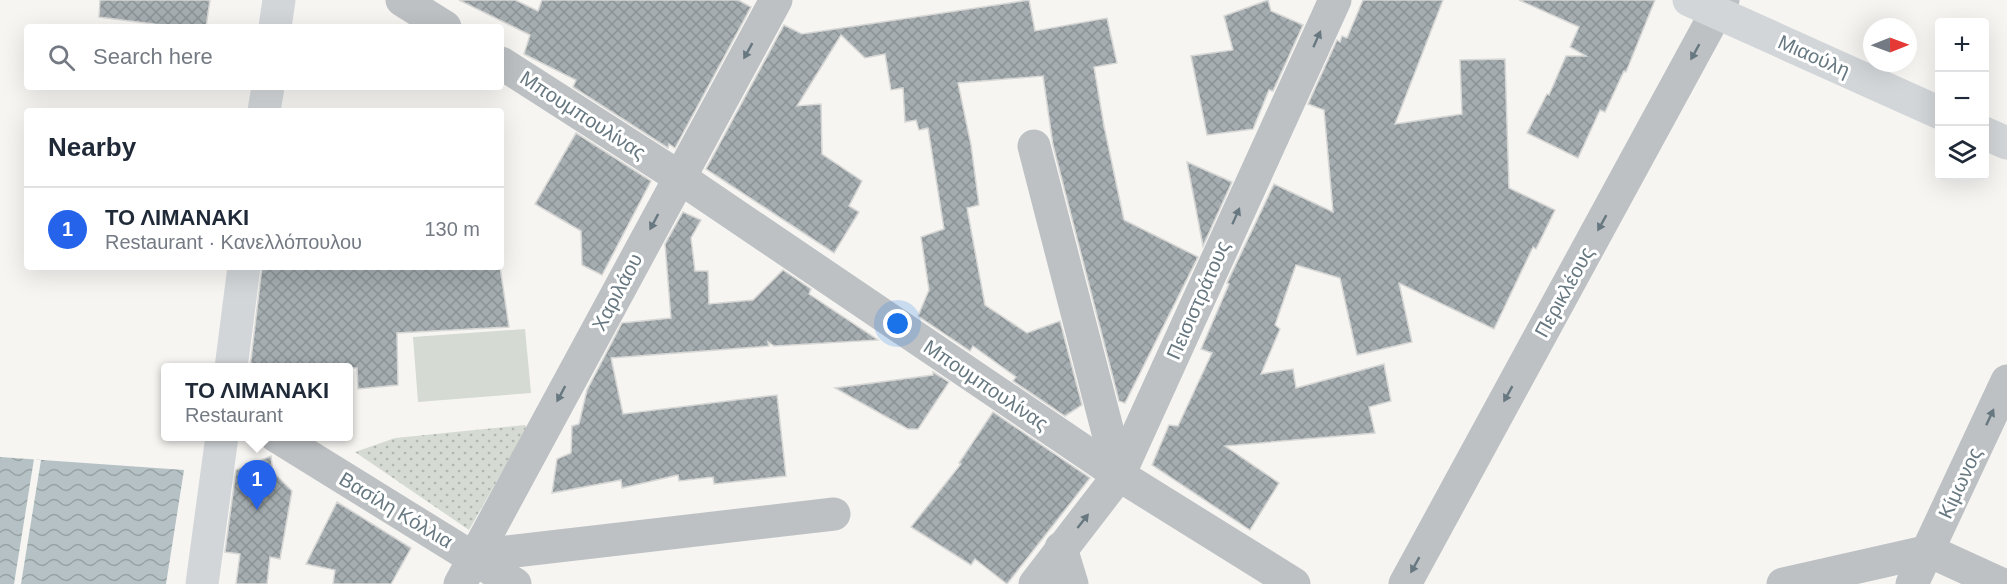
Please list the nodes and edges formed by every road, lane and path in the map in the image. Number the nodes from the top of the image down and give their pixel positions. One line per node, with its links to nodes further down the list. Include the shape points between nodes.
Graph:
1 (279, 0): 6 (street)
2 (402, 0): 7 (street)
3 (776, 0): 15 (street, Χαριλάου, one-way to 15)
4 (1335, 0): 21 (street, Πεισιστράτους, one-way to 4)
5 (1709, 4): 11 (street, Μιαούλη); 31 (street, Περικλέους, one-way to 31)
6 (275, 24)
7 (440, 24)
8 (504, 65): 15 (street, Μπουμπουλίνας)
9 (267, 90): 10 (street)
10 (264, 108)
11 (1935, 111)
12 (1989, 135): 13 (street)
13 (2007, 143)
14 (1034, 146): 21 (street)
15 (679, 177): 21 (street, Μπουμπουλίνας); 25 (street, Χαριλάου, one-way to 25)
16 (244, 270): 17 (street)
17 (232, 363)
18 (2007, 381): 24 (street, Κίμωνος, one-way to 18)
19 (221, 441): 26 (street)
20 (283, 441): 25 (street, Βασίλη Κόλλια)
21 (1119, 475): 23 (street, Πεισιστράτους, one-way to 21); 30 (street, Μπουμπουλίνας)
22 (834, 514): 25 (street)
23 (1061, 548): 28 (street, Πεισιστράτους); 29 (street)
24 (1929, 551): 32 (street); 33 (street, Κίμωνος); 34 (street)
25 (466, 570): 27 (street, Βασίλη Κόλλια)
26 (202, 584)
27 (515, 584)
28 (1035, 584)
29 (1071, 584)
30 (1294, 584)
31 (1405, 584)
32 (1783, 584)
33 (1912, 584)
34 (2001, 584)

